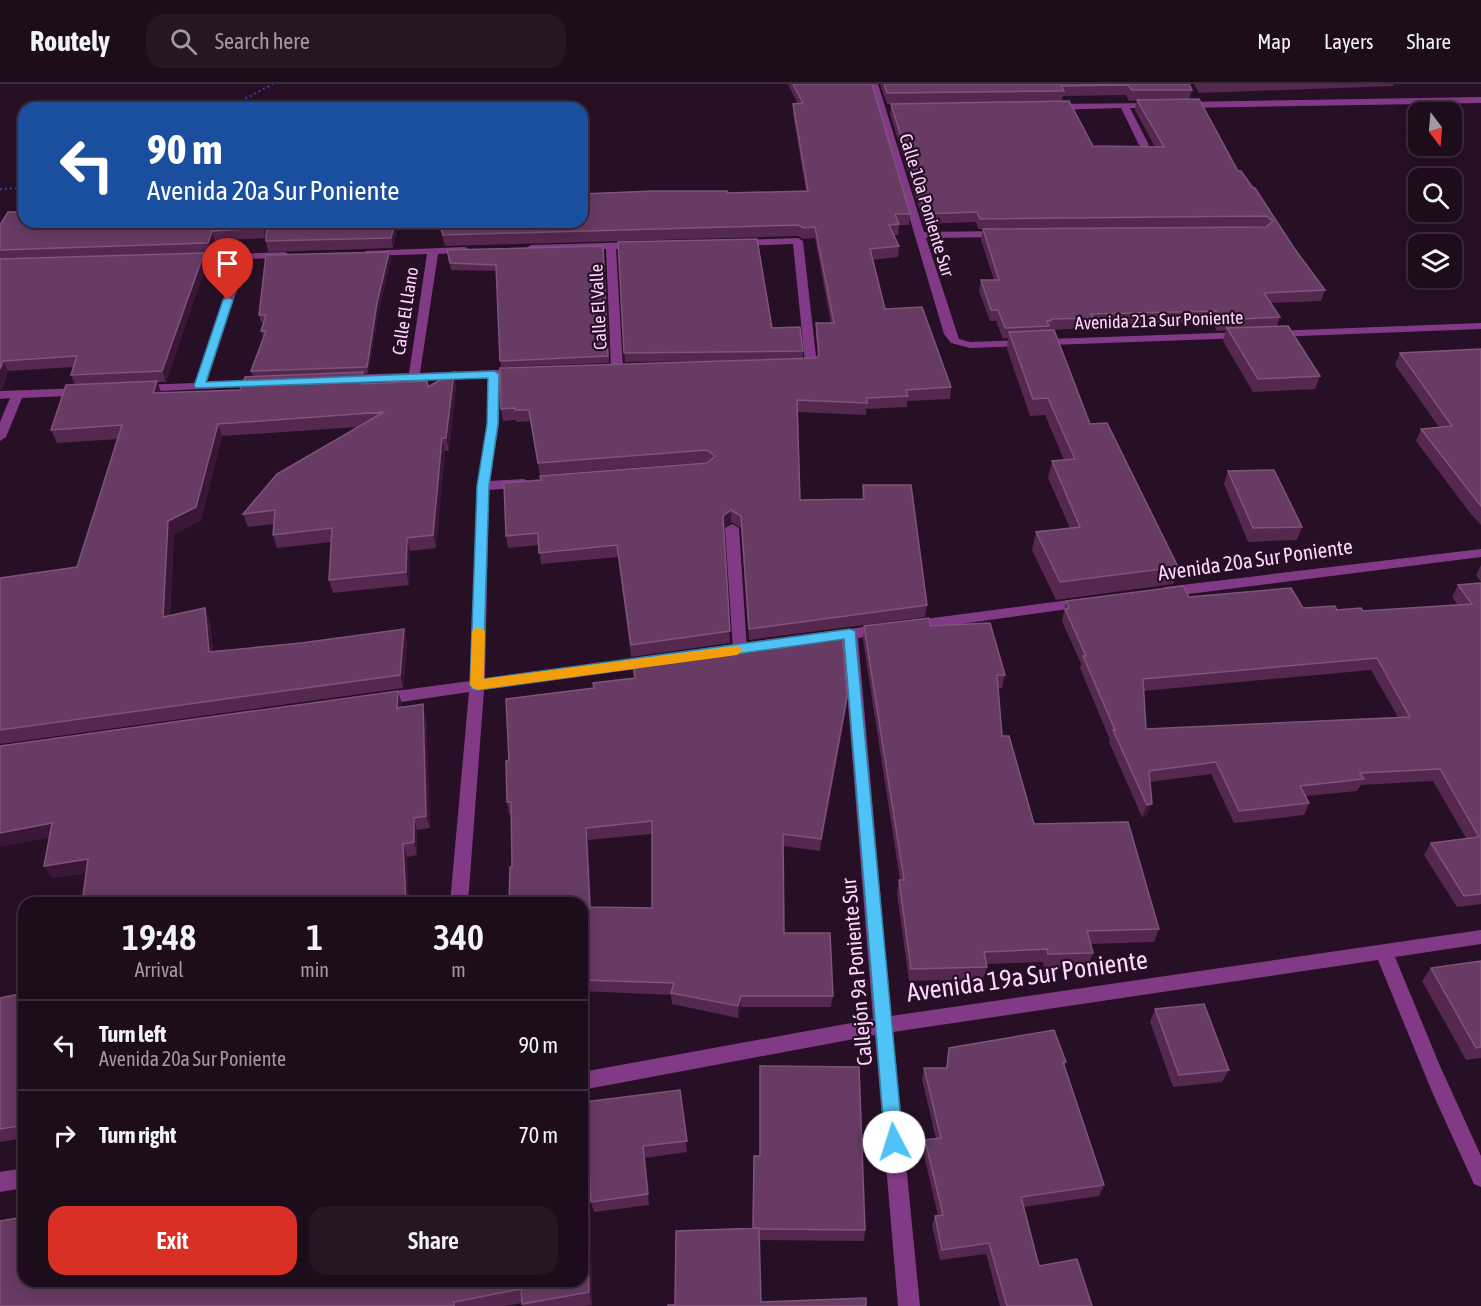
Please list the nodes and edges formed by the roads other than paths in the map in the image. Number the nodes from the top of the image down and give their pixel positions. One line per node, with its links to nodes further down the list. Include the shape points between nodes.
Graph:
1 (874, 84): 8 (street, Calle 10a Poniente Sur)
2 (1193, 94): 4 (street)
3 (1481, 100): 4 (street)
4 (1199, 104): 5 (street)
5 (1124, 106): 6 (street); 9 (street)
6 (1043, 107)
7 (893, 109): 8 (street)
8 (882, 110): 11 (street, Calle 10a Poniente Sur)
9 (1144, 145)
10 (1017, 233): 11 (street)
11 (919, 236): 23 (street, Calle 10a Poniente Sur)
12 (728, 243): 24 (street, via 798,241 811,364)
13 (646, 245): 14 (street)
14 (611, 246): 15 (street); 25 (street, Calle El Valle)
15 (516, 248)
16 (480, 250): 17 (street)
17 (433, 251): 18 (street); 28 (street, Calle El Llano)
18 (362, 253)
19 (302, 255): 20 (street)
20 (242, 257): 21 (street); 31 (street)
21 (171, 259)
22 (1481, 326): 23 (street, Avenida 21a Sur Poniente, via 970,345 955,341)
23 (950, 334)
24 (788, 365)
25 (617, 368)
26 (539, 372): 27 (street)
27 (494, 374): 28 (street); 38 (street, via 493,424)
28 (414, 376): 29 (street)
29 (330, 380)
30 (271, 383): 31 (street)
31 (200, 386): 32 (street)
32 (131, 389)
33 (97, 391): 35 (street)
34 (0, 395): 35 (street)
35 (17, 395): 36 (street)
36 (0, 437)
37 (542, 481): 38 (street)
38 (483, 486): 47 (street)
39 (732, 528): 45 (street)
40 (1481, 553): 41 (street, Avenida 20a Sur Poniente)
41 (1156, 593)
42 (1097, 601): 43 (street)
43 (850, 634): 44 (street); 52 (street, Callejón 9a Poniente Sur)
44 (806, 640)
45 (740, 650)
46 (671, 659): 47 (street)
47 (477, 685): 48 (street); 49 (street)
48 (372, 700)
49 (459, 897)
50 (1481, 937): 51 (street, Avenida 19a Sur Poniente)
51 (1384, 952): 52 (street, Avenida 19a Sur Poniente); 54 (street, via 1418,1039)
52 (883, 1025): 53 (street, Avenida 19a Sur Poniente); 57 (street, Callejón 9a Poniente Sur)
53 (588, 1080)
54 (1481, 1177)
55 (18, 1179): 56 (street)
56 (0, 1182)
57 (909, 1306)

